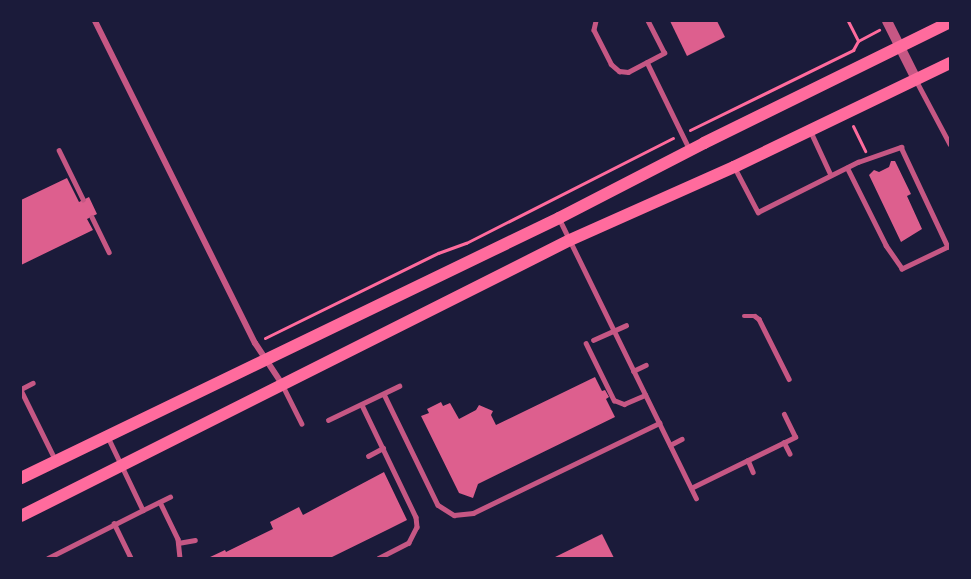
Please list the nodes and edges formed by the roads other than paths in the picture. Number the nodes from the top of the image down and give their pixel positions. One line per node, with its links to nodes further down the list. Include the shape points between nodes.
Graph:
1 (96, 21): 28 (street)
2 (596, 21): 7 (lane, via 594,30 611,64 619,71 628,72)
3 (648, 21): 7 (lane, via 664,53)
4 (950, 22): 6 (main road)
5 (888, 23): 6 (street)
6 (900, 46): 9 (street); 13 (main road)
7 (647, 62): 13 (lane)
8 (950, 63): 9 (main road)
9 (916, 79): 10 (main road); 11 (lane)
10 (810, 131): 14 (main road); 16 (lane)
11 (950, 144)
12 (59, 150): 17 (lane)
13 (690, 150): 19 (main road)
14 (734, 167): 16 (lane, via 758,212); 20 (main road)
15 (847, 168): 16 (lane); 21 (lane, via 886,246 902,269); 21 (lane, via 901,147)
16 (831, 175)
17 (83, 200)
18 (92, 217): 22 (lane)
19 (559, 218): 20 (lane); 28 (main road)
20 (570, 240): 25 (lane); 33 (main road)
21 (949, 247)
22 (109, 252)
23 (744, 316): 31 (lane, via 756,316 759,320)
24 (626, 325): 25 (lane)
25 (613, 330): 26 (lane); 30 (lane)
26 (593, 340)
27 (586, 343): 37 (lane, via 614,400 624,404)
28 (266, 362): 33 (street); 43 (main road)
29 (646, 365): 30 (lane)
30 (633, 371): 37 (lane)
31 (789, 379)
32 (33, 383): 35 (lane)
33 (282, 384): 42 (lane); 52 (main road)
34 (399, 386): 36 (lane)
35 (21, 390): 51 (lane)
36 (384, 394): 38 (lane); 41 (lane, via 435,499 454,515 473,513)
37 (645, 395): 41 (lane)
38 (362, 405): 40 (lane); 47 (lane)
39 (783, 414): 45 (lane, via 795,437)
40 (328, 420)
41 (659, 423): 46 (lane)
42 (302, 424)
43 (108, 437): 51 (main road); 52 (lane)
44 (682, 439): 46 (lane)
45 (784, 442): 48 (lane); 50 (lane)
46 (670, 445): 55 (lane)
47 (383, 448): 49 (lane); 67 (lane, via 417,527 409,543)
48 (790, 454)
49 (368, 456)
50 (748, 460): 53 (lane); 55 (lane)
51 (56, 461): 54 (main road)
52 (122, 466): 59 (lane); 60 (main road)
53 (753, 472)
54 (21, 478)
55 (691, 488): 57 (lane)
56 (170, 497): 58 (lane)
57 (696, 498)
58 (160, 501): 59 (lane); 63 (lane)
59 (143, 510): 61 (lane)
60 (21, 516)
61 (114, 523): 64 (lane); 65 (lane)
62 (195, 540): 63 (lane)
63 (178, 543): 66 (lane)
64 (52, 557)
65 (131, 558)
66 (180, 558)
67 (379, 558)

